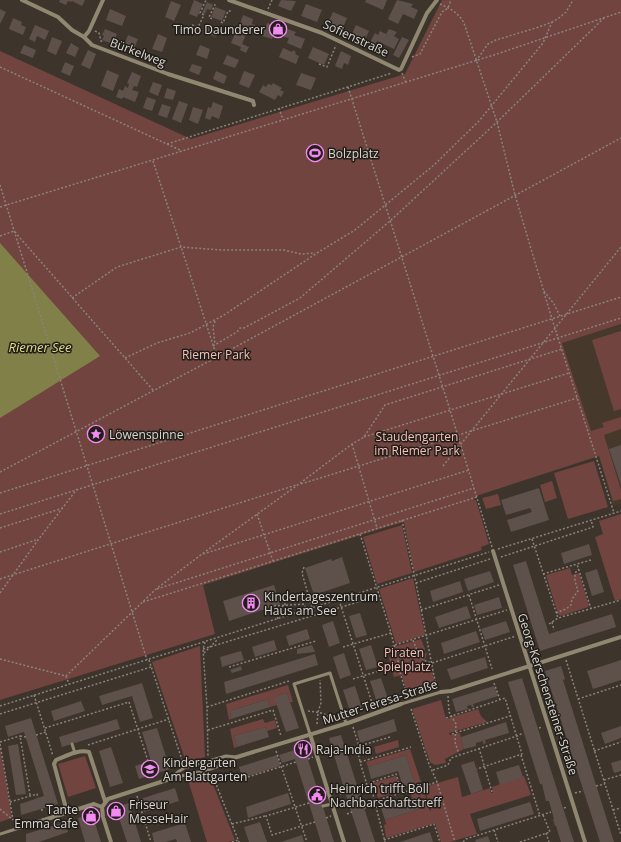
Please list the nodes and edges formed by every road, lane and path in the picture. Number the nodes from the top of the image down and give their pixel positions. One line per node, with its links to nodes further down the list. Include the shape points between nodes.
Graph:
1 (22, 0): 20 (street, Bürkelweg, via 58,17)
2 (103, 0): 20 (street)
3 (206, 0): 18 (path, via 200,13 204,15 198,27)
4 (229, 0): 12 (street, Sofienstraße)
5 (272, 0): 12 (path)
6 (451, 0): 10 (path)
7 (573, 0): 17 (path, via 566,12)
8 (435, 1): 10 (path); 24 (street, Sofienstraße)
9 (212, 4): 15 (path, via 215,5 209,17)
10 (448, 8): 24 (path, via 442,12 420,54); 25 (path, via 462,18)
11 (231, 12): 16 (path, via 228,10 223,23)
12 (266, 12): 28 (street, Sofienstraße, via 322,33)
13 (621, 12): 14 (path)
14 (606, 17): 21 (path); 36 (path)
15 (212, 19)
16 (221, 22)
17 (552, 22): 21 (path); 25 (path, via 488,44)
18 (192, 25)
19 (93, 30): 22 (path, via 99,33 101,41)
20 (84, 37): 32 (street, Bürkelweg, via 92,45 168,74 253,101)
21 (545, 38): 25 (path); 33 (path)
22 (104, 42)
23 (337, 44): 26 (path, via 327,67)
24 (405, 59): 28 (street, Sofienstraße)
25 (476, 61): 29 (path); 33 (path)
26 (319, 64)
27 (0, 67): 38 (path)
28 (400, 70): 29 (path); 30 (path)
29 (406, 83): 31 (path)
30 (348, 87): 31 (path); 34 (path)
31 (352, 99): 35 (path); 44 (path)
32 (254, 105)
33 (491, 106): 36 (path); 44 (path, via 434,165)
34 (279, 108): 35 (path); 38 (path)
35 (283, 120): 39 (path)
36 (497, 122): 42 (path); 46 (path)
37 (621, 138): 42 (path)
38 (167, 144): 39 (path)
39 (182, 152): 40 (path)
40 (153, 161): 43 (path); 49 (path)
41 (0, 185): 43 (path)
42 (515, 195): 52 (path); 53 (path)
43 (6, 205): 45 (path); 47 (path)
44 (385, 205): 46 (path); 51 (path, via 355,230)
45 (0, 207)
46 (390, 221): 52 (path); 65 (path, via 300,298 240,328)
47 (14, 231): 48 (path); 55 (path); 79 (path)
48 (0, 236)
49 (181, 247): 51 (path); 55 (path, via 117,267); 61 (path)
50 (621, 247): 56 (path)
51 (317, 253): 60 (path)
52 (401, 258): 67 (path); 68 (path)
53 (543, 288): 57 (path); 59 (path)
54 (621, 297): 56 (path)
55 (72, 298): 69 (path)
56 (567, 314): 57 (path); 62 (path)
57 (560, 316): 59 (path)
58 (621, 318): 63 (path)
59 (552, 319): 62 (path); 67 (path)
60 (215, 320): 61 (path); 65 (path)
61 (205, 325): 65 (path); 69 (path)
62 (555, 328): 63 (path); 64 (path)
63 (558, 338): 64 (path); 66 (path)
64 (543, 342): 70 (path); 72 (path)
65 (214, 345): 68 (path)
66 (562, 349): 70 (path); 71 (path)
67 (433, 356): 72 (path); 84 (path)
68 (217, 357): 74 (path)
69 (125, 358): 74 (path)
70 (532, 358): 73 (path); 75 (path)
71 (569, 373): 75 (path); 76 (path)
72 (439, 375): 73 (path); 90 (path)
73 (442, 387): 77 (path); 81 (path, via 385,405)
74 (153, 390): 79 (path)
75 (503, 394): 77 (path); 78 (path)
76 (577, 398): 78 (path); 98 (path)
77 (450, 410): 80 (path); 81 (path)
78 (473, 430): 80 (path); 83 (path)
79 (76, 431): 84 (path); 88 (path)
80 (457, 435): 83 (path); 85 (path)
81 (364, 437): 82 (path)
82 (352, 444): 85 (path); 89 (path)
83 (461, 446): 86 (path); 87 (path)
84 (86, 466): 90 (path); 93 (path)
85 (358, 466): 89 (path); 95 (path)
86 (443, 466)
87 (469, 470): 91 (path); 95 (path)
88 (0, 472)
89 (299, 484): 100 (path); 110 (path)
90 (92, 485): 92 (path); 110 (path)
91 (475, 488): 94 (path); 101 (path)
92 (77, 489): 96 (path); 99 (path)
93 (0, 493)
94 (477, 497): 102 (path); 113 (path)
95 (369, 501): 101 (path); 107 (path)
96 (63, 508): 104 (path); 109 (path)
97 (621, 511): 98 (path)
98 (614, 513): 103 (path)
99 (0, 514)
100 (257, 514): 107 (path); 116 (path)
101 (375, 520): 105 (path); 115 (path)
102 (402, 520): 105 (path); 126 (path)
103 (591, 520): 108 (path); 111 (path, via 593,528)
104 (0, 528)
105 (377, 528): 106 (path)
106 (360, 534): 120 (path); 130 (path)
107 (264, 535): 115 (path); 116 (path)
108 (532, 539): 111 (path); 112 (path)
109 (38, 540): 114 (path); 125 (path)
110 (111, 544): 125 (path); 147 (path)
111 (534, 546): 118 (path); 124 (path)
112 (506, 547)
113 (493, 551): 118 (street, Georg-Kerschensteiner-Straße)
114 (0, 552)
115 (270, 553): 120 (path); 131 (path)
116 (202, 554): 131 (path)
117 (483, 554): 126 (path)
118 (495, 558): 128 (path); 129 (street, Georg-Kerschensteiner-Straße)
119 (591, 560): 121 (path)
120 (273, 561): 137 (path)
121 (577, 564): 123 (path); 124 (path)
122 (304, 567): 142 (path, via 302,572)
123 (579, 569): 143 (path); 148 (path, via 575,573 578,591 571,605)
124 (543, 574): 148 (path)
125 (13, 575): 127 (path); 133 (path)
126 (414, 576): 128 (path); 130 (path)
127 (0, 579)
128 (416, 583): 146 (path)
129 (503, 584): 134 (path); 144 (street, Georg-Kerschensteiner-Straße)
130 (376, 588): 132 (path); 155 (path)
131 (156, 589): 137 (path)
132 (366, 591): 135 (path); 141 (path, via 368,599)
133 (0, 593)
134 (469, 595): 146 (path); 151 (path)
135 (339, 600): 141 (path); 142 (path)
136 (621, 600): 143 (path)
137 (142, 602): 147 (path)
138 (285, 602): 139 (path)
139 (285, 605): 140 (path); 145 (path, via 304,604); 150 (path, via 276,611)
140 (274, 606)
141 (341, 607): 163 (path); 165 (path)
142 (312, 608): 145 (path)
143 (591, 608): 149 (path)
144 (511, 609): 151 (path); 156 (street, Georg-Kerschensteiner-Straße)
145 (306, 610): 150 (path)
146 (421, 610): 157 (path)
147 (132, 612): 172 (path); 179 (path)
148 (556, 613): 149 (path)
149 (558, 618): 152 (path)
150 (278, 619): 158 (path)
151 (477, 620): 157 (path); 166 (path)
152 (552, 622): 153 (path); 154 (path)
153 (549, 624)
154 (554, 630)
155 (391, 633): 163 (path); 164 (path)
156 (519, 635): 166 (path); 176 (street, Georg-Kerschensteiner-Straße)
157 (426, 636): 160 (path); 173 (path)
158 (219, 637): 162 (path); 165 (path)
159 (621, 637): 170 (street, Mutter-Teresa-Straße)
160 (413, 640): 164 (path); 173 (path, via 424,662)
161 (316, 641): 177 (path)
162 (205, 642): 168 (path); 172 (path)
163 (354, 644): 167 (path); 180 (path)
164 (394, 645): 174 (path)
165 (210, 646): 168 (path); 169 (path)
166 (485, 646): 173 (path); 178 (path)
167 (343, 647)
168 (203, 648): 169 (path)
169 (203, 654): 198 (path)
170 (564, 655): 176 (street, Mutter-Teresa-Straße); 192 (path)
171 (0, 659): 179 (path)
172 (148, 660): 175 (path); 185 (path)
173 (432, 663): 187 (path)
174 (398, 665): 180 (path); 190 (path)
175 (151, 666): 194 (path); 206 (path)
176 (529, 666): 188 (street, Mutter-Teresa-Straße); 270 (street, Georg-Kerschensteiner-Straße)
177 (229, 667)
178 (492, 669)
179 (66, 676): 185 (path)
180 (364, 676): 182 (path); 197 (path)
181 (320, 680): 201 (path, via 321,703)
182 (353, 680)
183 (289, 681): 198 (path)
184 (494, 682): 193 (path)
185 (69, 684): 189 (path)
186 (621, 685): 192 (path)
187 (436, 686)
188 (441, 692): 195 (lane, Mutter-Teresa-Straße)
189 (34, 695): 194 (path); 196 (path)
190 (407, 696)
191 (448, 696): 203 (path)
192 (578, 699): 235 (path)
193 (500, 700): 203 (path); 204 (path, via 505,698)
194 (36, 702): 202 (path); 212 (path)
195 (401, 704): 208 (street, Mutter-Teresa-Straße)
196 (0, 706)
197 (373, 706)
198 (207, 707): 215 (path)
199 (411, 708): 252 (path)
200 (306, 711): 201 (path)
201 (318, 712): 207 (path, via 329,715); 209 (path)
202 (0, 714)
203 (451, 716): 205 (path); 217 (path, via 456,724)
204 (510, 716): 217 (path); 224 (path)
205 (446, 718)
206 (169, 719): 214 (path); 249 (path)
207 (332, 719)
208 (346, 723): 219 (street, Mutter-Teresa-Straße); 219 (lane, via 330,673 294,684)
209 (318, 724)
210 (353, 727): 231 (path)
211 (542, 727): 213 (path)
212 (45, 728): 214 (path, via 129,702); 216 (path)
213 (539, 728)
214 (138, 729): 230 (path); 243 (path)
215 (208, 730): 223 (path, via 273,710); 244 (path)
216 (46, 732): 221 (path); 239 (path)
217 (456, 732): 220 (path); 237 (path, via 455,742)
218 (523, 733): 224 (path)
219 (310, 734): 240 (street, Mutter-Teresa-Straße); 276 (street)
220 (452, 734)
221 (36, 735)
222 (20, 736): 225 (path); 228 (path); 268 (path)
223 (281, 736)
224 (517, 736): 233 (path); 238 (path)
225 (26, 737)
226 (390, 737): 231 (path)
227 (621, 742): 235 (path)
228 (0, 743): 274 (path)
229 (72, 744): 236 (lane)
230 (88, 745)
231 (359, 746): 246 (path, via 356,747)
232 (411, 746): 246 (path)
233 (479, 748): 237 (path); 247 (path)
234 (276, 751): 248 (path)
235 (594, 751): 256 (path)
236 (75, 753): 272 (street, via 89,752); 285 (street, via 56,760 54,764)
237 (459, 754): 252 (path, via 451,758 448,765)
238 (521, 755): 247 (path); 289 (path)
239 (53, 756)
240 (237, 757): 244 (lane, Mutter-Teresa-Straße, via 226,756); 250 (lane, Mutter-Teresa-Straße)
241 (313, 757): 242 (path)
242 (308, 759)
243 (148, 760)
244 (208, 762): 249 (lane, Mutter-Teresa-Straße)
245 (296, 762): 248 (path)
246 (360, 762): 260 (path)
247 (484, 766): 251 (path); 265 (path)
248 (282, 767): 254 (path); 280 (path)
249 (184, 768): 255 (lane, Mutter-Teresa-Straße)
250 (209, 769): 255 (lane, Mutter-Teresa-Straße); 294 (path)
251 (477, 769)
252 (433, 770): 258 (path)
253 (621, 775): 256 (path)
254 (248, 777)
255 (170, 779): 272 (street, Mutter-Teresa-Straße)
256 (604, 780): 259 (path)
257 (370, 782): 260 (path); 266 (path, via 396,774); 273 (path)
258 (437, 782): 266 (path); 309 (path)
259 (605, 784): 261 (path); 284 (path)
260 (367, 785): 262 (path)
261 (596, 786)
262 (358, 788)
263 (583, 791): 270 (path)
264 (345, 792): 267 (path)
265 (492, 792)
266 (402, 793): 273 (path)
267 (340, 794)
268 (30, 795): 271 (path, via 37,794); 274 (path)
269 (136, 795): 304 (path)
270 (570, 795): 314 (street, Georg-Kerschensteiner-Straße)
271 (38, 798)
272 (105, 801): 279 (street)
273 (375, 801): 277 (path)
274 (10, 802): 283 (path, via 13,820)
275 (309, 803): 280 (path)
276 (332, 804): 278 (lane); 307 (street)
277 (375, 804): 281 (path); 302 (path)
278 (323, 806)
279 (102, 807): 285 (street, via 94,804); 303 (street)
280 (295, 807): 290 (path); 295 (path)
281 (364, 808)
282 (621, 808): 284 (path)
283 (0, 809)
284 (613, 810): 300 (path)
285 (67, 812): 296 (street)
286 (352, 812): 288 (path)
287 (551, 812): 289 (path)
288 (346, 814)
289 (542, 815): 297 (path); 298 (path, via 550,832)
290 (266, 816): 294 (path); 295 (path, via 272,835)
291 (331, 816): 292 (path)
292 (326, 818)
293 (315, 822): 295 (path)
294 (232, 824): 301 (path)
295 (302, 826): 306 (path)
296 (19, 828): 299 (lane)
297 (494, 830): 310 (path); 311 (path)
298 (546, 833): 312 (path); 313 (path)
299 (0, 834)
300 (621, 836)
301 (238, 841): 305 (path)
302 (385, 841): 308 (path, via 434,824)
303 (111, 842)
304 (151, 842)
305 (232, 842)
306 (307, 842)
307 (344, 842)
308 (440, 842)
309 (455, 842)
310 (463, 842)
311 (498, 842)
312 (520, 842)
313 (549, 842)
314 (585, 842)

